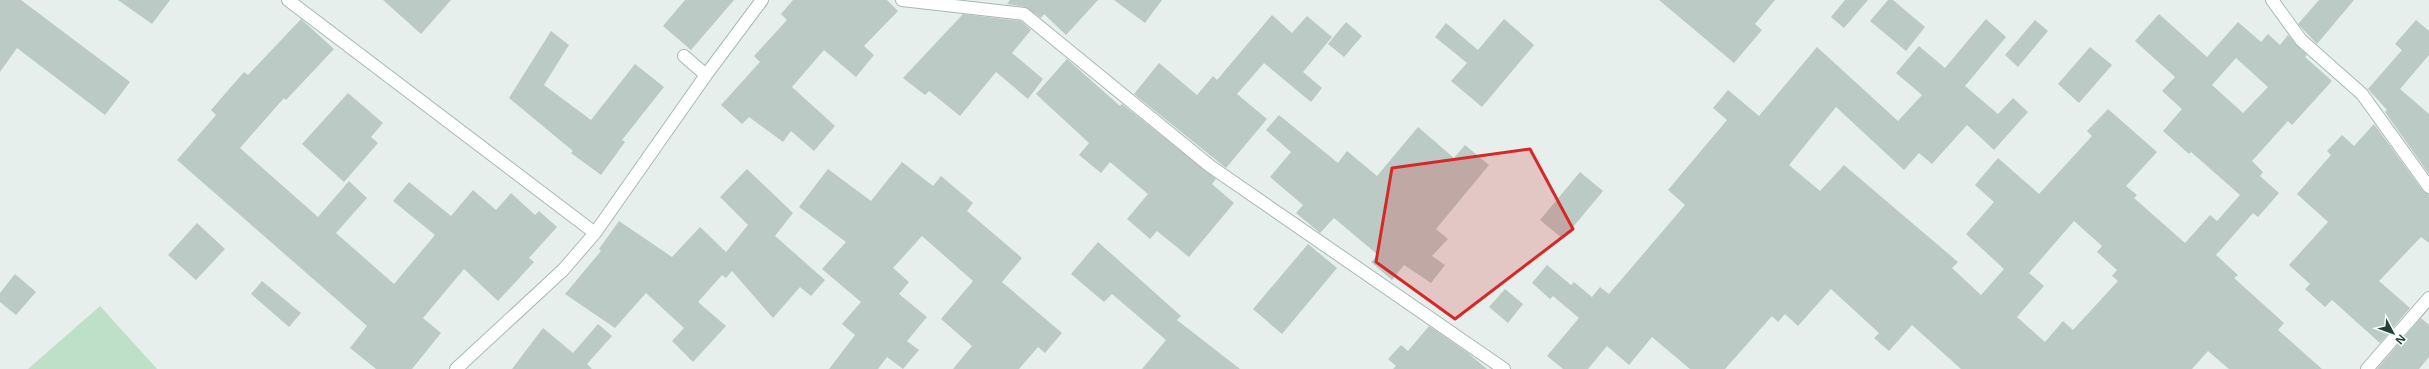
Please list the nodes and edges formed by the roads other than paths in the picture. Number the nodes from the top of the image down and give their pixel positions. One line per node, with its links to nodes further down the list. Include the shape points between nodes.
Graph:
1 (288, 0): 8 (street)
2 (762, 0): 6 (street)
3 (902, 0): 11 (street, via 1024,14 1210,166)
4 (2272, 0): 7 (street, via 2301,40 2362,94)
5 (684, 56): 6 (street)
6 (706, 75): 8 (street)
7 (2429, 187)
8 (595, 233): 10 (street, via 563,270)
9 (2429, 298): 12 (street)
10 (456, 369)
11 (1504, 369)
12 (2367, 369)

